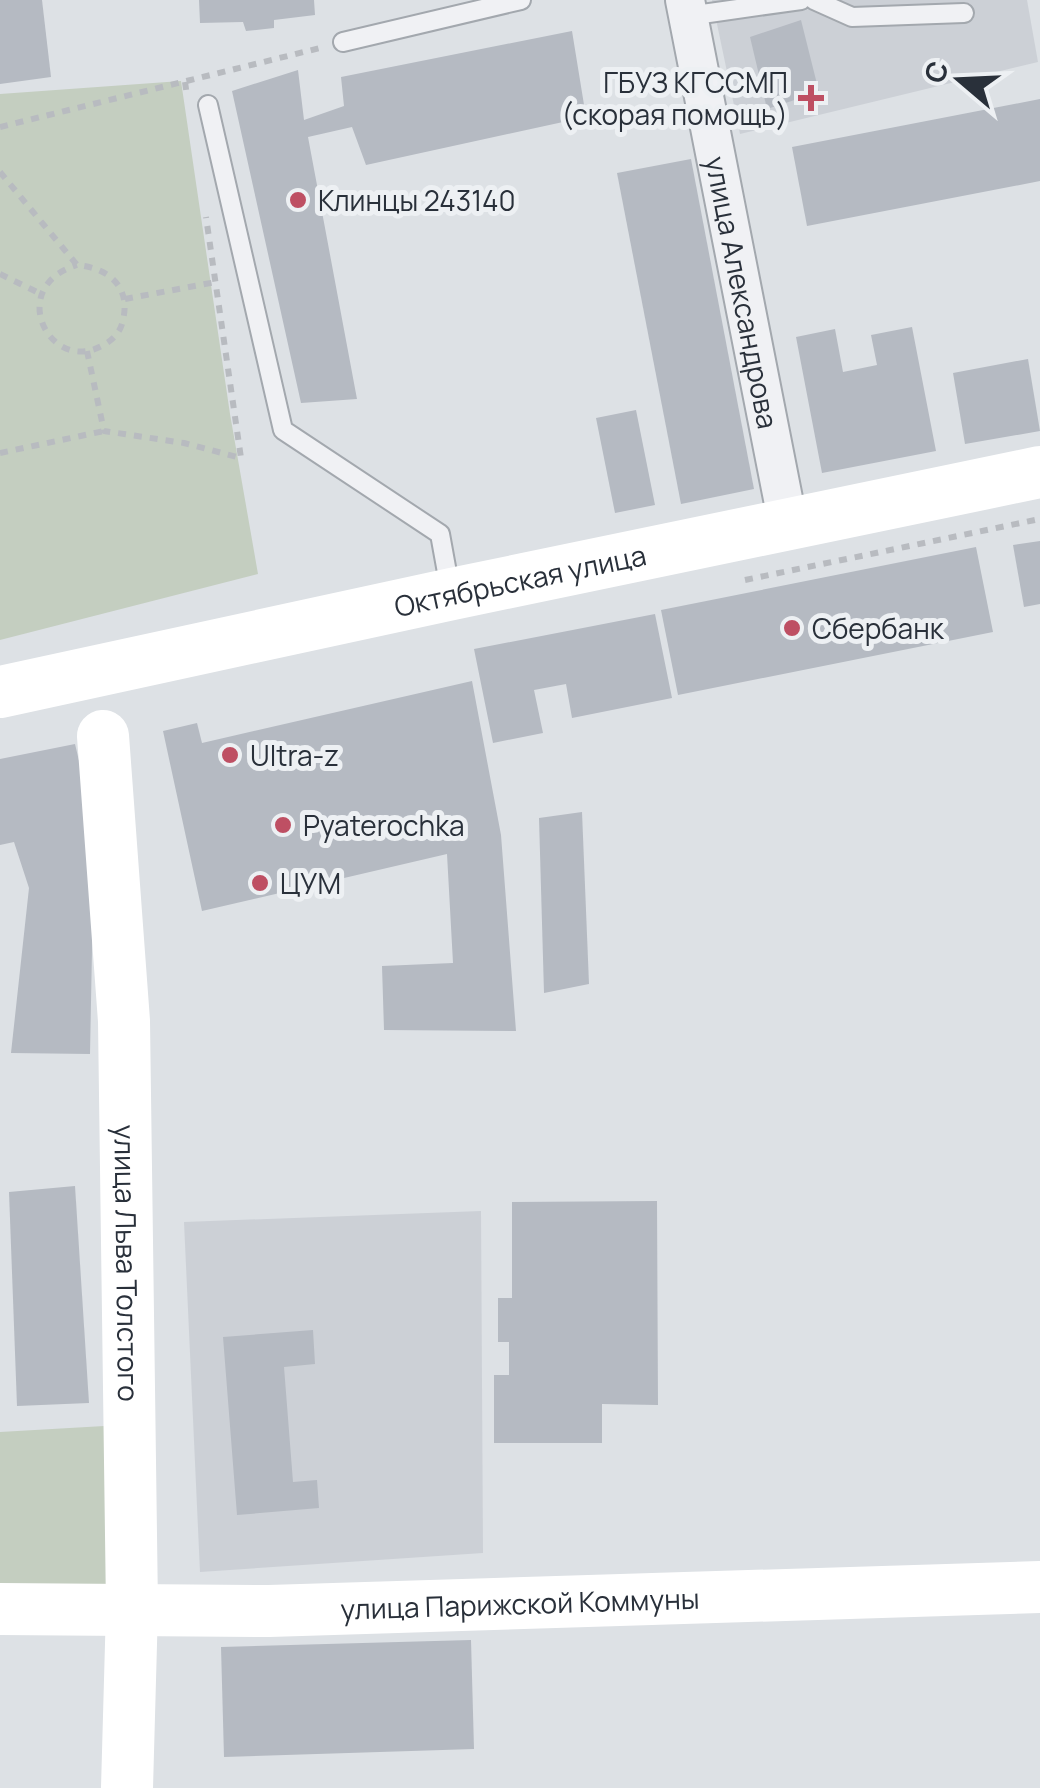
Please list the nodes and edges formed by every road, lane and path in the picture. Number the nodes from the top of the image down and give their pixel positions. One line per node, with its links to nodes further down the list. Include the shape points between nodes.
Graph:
1 (520, 0): 6 (lane)
2 (800, 0): 4 (lane)
3 (814, 0): 5 (lane, via 852,17)
4 (686, 8): 23 (street, улица Александрова)
5 (964, 13)
6 (343, 42): 7 (path)
7 (185, 82): 8 (path); 10 (path)
8 (188, 100)
9 (208, 105): 26 (lane, via 283,430 440,534)
10 (0, 127)
11 (0, 172): 13 (path)
12 (204, 209): 15 (path)
13 (77, 265): 16 (path, via 50,278); 17 (path, via 114,278)
14 (0, 274): 16 (path)
15 (216, 282): 17 (path); 19 (path, via 240,458)
16 (41, 294): 18 (path, via 45,330 61,346)
17 (125, 299): 18 (path, via 120,330)
18 (87, 352): 19 (path)
19 (104, 430): 21 (path)
20 (1040, 447): 23 (street, Октябрьская улица)
21 (0, 453)
22 (1040, 472): 23 (street, Октябрьская улица)
23 (785, 513): 26 (street, Октябрьская улица)
24 (1040, 520): 25 (path)
25 (733, 582)
26 (450, 585): 27 (street, Октябрьская улица); 28 (street, Октябрьская улица)
27 (0, 666)
28 (0, 692)
29 (103, 736): 31 (street, улица Льва Толстого, via 124,1021)
30 (1040, 1587): 31 (street, улица Парижской Коммуны, via 269,1611)
31 (132, 1608): 32 (street, улица Парижской Коммуны); 33 (street, улица Льва Толстого)
32 (0, 1609)
33 (127, 1788)

